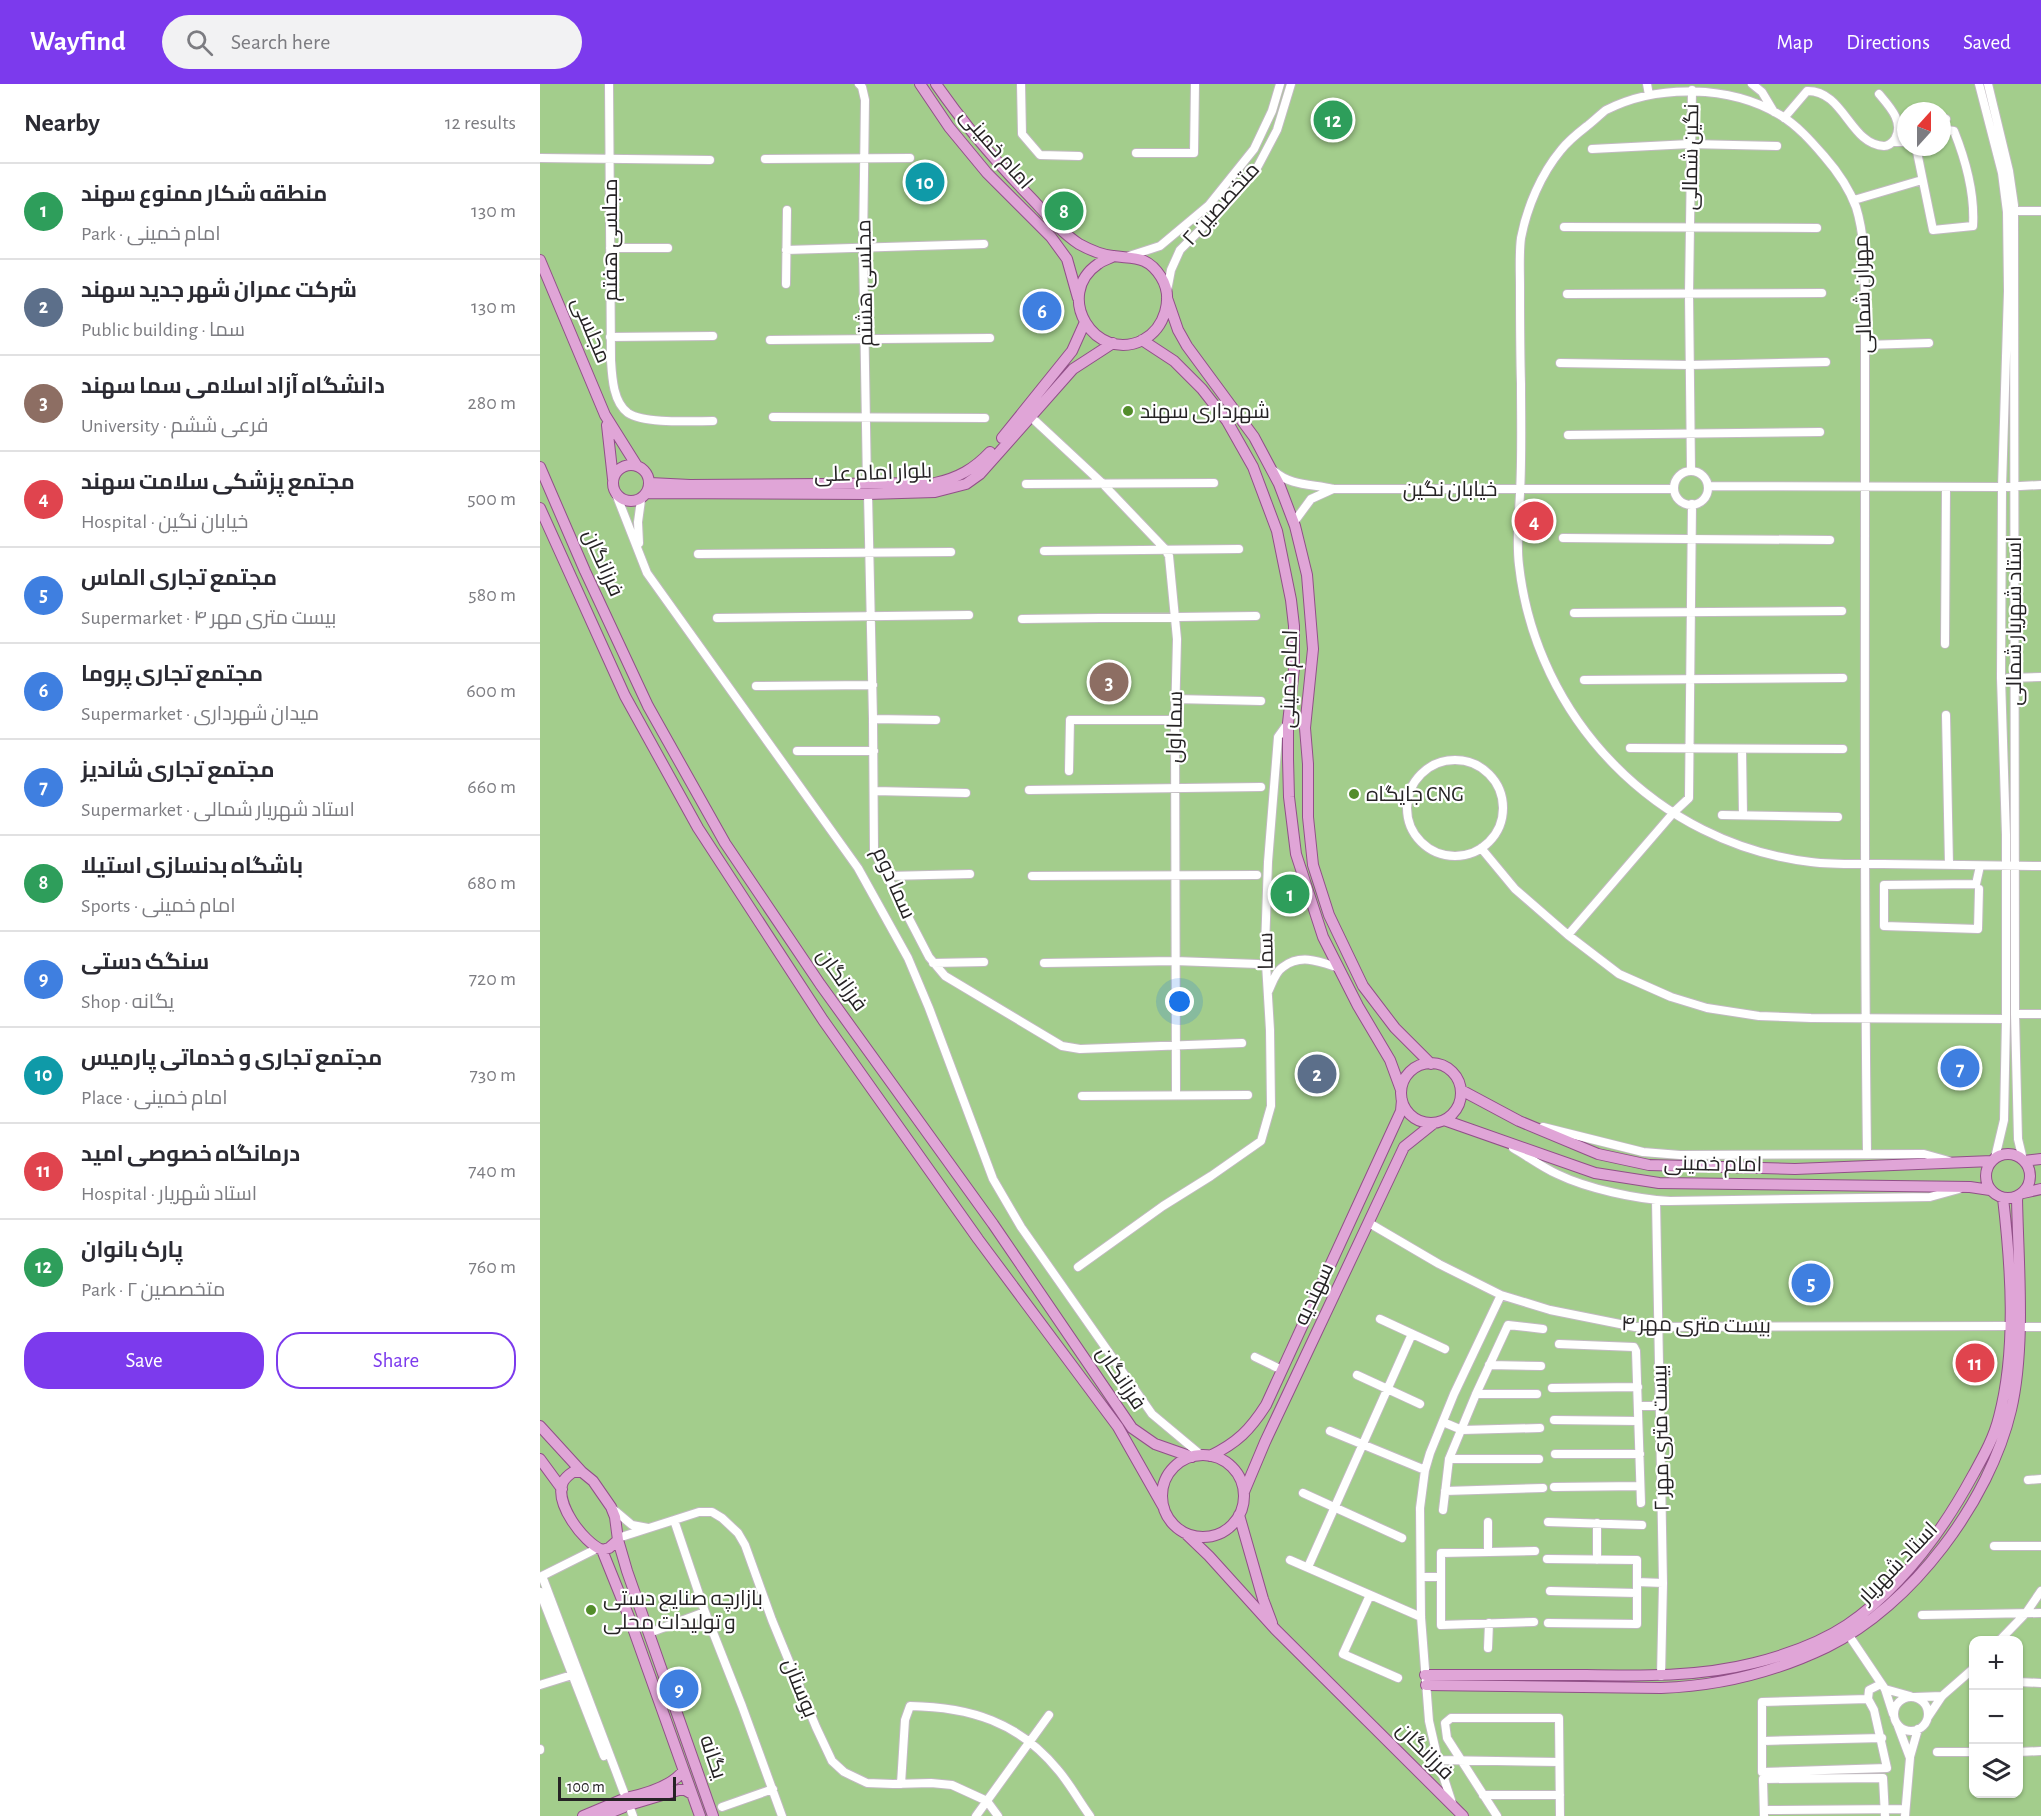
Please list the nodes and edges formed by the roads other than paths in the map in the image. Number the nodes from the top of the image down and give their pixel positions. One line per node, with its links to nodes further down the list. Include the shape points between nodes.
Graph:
1 (609, 84): 29 (street, مجلسی هفتم)
2 (860, 84): 31 (street, مجلسی هشتم, via 865,100)
3 (920, 84): 54 (main road, امام خمینی, via 948,128 1051,237 1067,259)
4 (936, 84): 46 (main road, امام خمینی, via 991,156 1060,228 1094,252)
5 (1021, 84): 25 (street, via 1022,134 1040,155)
6 (1195, 84): 24 (street, via 1194,153)
7 (1280, 84): 47 (street, via 1254,149 1209,205 1160,246)
8 (1291, 84): 53 (street, متخصصین ۲, via 1276,130 1258,165 1180,250 1171,270)
9 (1647, 84): 14 (street)
10 (1752, 84): 16 (street)
11 (1982, 87): 36 (street, استاد شهریار شمالی)
12 (1709, 88): 13 (street, مهران شمالی); 16 (street, مهران شمالی)
13 (1692, 90): 14 (street, نگین شمالی); 21 (street, نگین شمالی)
14 (1649, 94): 93 (street, نگین شمالی, via 1605,111 1562,148 1533,198 1520,241)
15 (1879, 94): 19 (street, via 1897,118)
16 (1774, 112): 17 (street, مهران شمالی)
17 (1784, 118): 19 (street, via 1808,91 1817,90 1875,144 1886,146); 34 (street, مهران شمالی, via 1839,173)
18 (1951, 131): 33 (street, via 1966,159 1973,226 1933,230)
19 (1893, 142): 20 (street)
20 (1897, 142)
21 (1690, 144): 22 (street); 23 (street); 39 (street, نگین شمالی)
22 (1777, 146)
23 (1592, 148)
24 (1137, 153)
25 (1078, 156)
26 (1918, 156): 33 (street)
27 (540, 158): 29 (street)
28 (910, 158): 31 (street)
29 (610, 159): 32 (street); 42 (street, مجلسی هفتم)
30 (765, 159): 31 (street)
31 (864, 159): 44 (street, مجلسی هشتم)
32 (710, 160)
33 (1922, 180): 34 (street)
34 (1854, 200): 64 (street, مهران شمالی, via 1864,253)
35 (787, 210): 45 (street)
36 (2011, 211): 37 (street); 89 (street, استاد شهریار شمالی); 90 (street, استاد شهریار شمالی)
37 (2041, 211)
38 (1564, 227): 39 (street)
39 (1690, 227): 40 (street); 52 (street, نگین شمالی)
40 (1817, 228)
41 (984, 244): 44 (street)
42 (610, 248): 43 (street); 57 (street, مجلسی هفتم)
43 (668, 248)
44 (863, 248): 45 (street); 59 (street, مجلسی هشتم)
45 (786, 250): 49 (street)
46 (1114, 256): 47 (main road); 54 (main road, via 1089,271)
47 (1129, 256): 53 (main road, via 1153,267 1162,278)
48 (540, 260): 69 (main road, مجلسی)
49 (786, 284)
50 (1822, 293): 52 (street)
51 (1567, 294): 52 (street)
52 (1689, 294): 67 (street, نگین شمالی)
53 (1167, 295): 61 (main road, via 1162,321); 79 (main road, امام خمینی, via 1182,338 1254,437)
54 (1078, 299): 55 (main road)
55 (1085, 322): 62 (main road, via 1099,337); 68 (main road, بلوار امام علی, via 1072,351)
56 (713, 336): 57 (street)
57 (610, 337): 73 (street, مجلسی هفتم, via 612,382 627,412 642,420)
58 (990, 338): 59 (street)
59 (866, 339): 60 (street); 71 (street, مجلسی هشتم)
60 (770, 340)
61 (1142, 340): 62 (main road); 134 (main road, امام خمینی, via 1174,362 1227,421 1253,467 1267,503 1277,531 1293,617 1294,669)
62 (1113, 343): 68 (main road, بلوار امام علی, via 1073,369)
63 (1929, 343): 64 (street)
64 (1865, 345): 87 (street, مهران شمالی)
65 (1826, 362): 67 (street)
66 (1560, 363): 67 (street)
67 (1690, 364): 75 (street, نگین شمالی)
68 (1028, 414): 82 (street, سما اول); 91 (main road, بلوار امام علی, via 978,464 958,477)
69 (605, 415): 78 (main road, مجلسی); 81 (main road, مجلسی)
70 (774, 417): 71 (street)
71 (867, 417): 72 (street); 91 (street, مجلسی هشتم)
72 (985, 418)
73 (713, 421)
74 (1820, 432): 75 (street)
75 (1690, 434): 76 (street); 80 (street, نگین شمالی)
76 (1568, 435)
77 (540, 466): 232 (main road, فرزانگان, via 648,706 725,843 1132,1428 1155,1444)
78 (637, 466): 81 (main road, via 622,467); 95 (main road, via 644,469)
79 (1272, 469): 92 (street, خیابان نگین, via 1296,483); 99 (main road, امام خمینی)
80 (1691, 471): 85 (street, via 1701,474); 94 (street, via 1677,478)
81 (613, 479): 96 (main road)
82 (1102, 483): 83 (street); 84 (street); 103 (street, سما اول)
83 (1214, 483)
84 (1026, 484)
85 (1708, 486): 87 (street); 97 (street, via 1704,499)
86 (2041, 486): 90 (street)
87 (1864, 487): 88 (street); 152 (street, مهران شمالی)
88 (1946, 487): 89 (street); 119 (street)
89 (2002, 487): 90 (street); 122 (street, استاد شهریار شمالی)
90 (2015, 487): 123 (street, استاد شهریار شمالی)
91 (867, 489): 95 (main road, بلوار امام علی, via 690,485); 107 (street, سما دوم)
92 (1334, 489): 93 (street, خیابان نگین); 99 (street, via 1311,499)
93 (1520, 489): 94 (street, خیابان نگین); 147 (street, نگین شمالی, via 1518,563 1531,630 1545,666 1569,711 1594,744 1649,796)
94 (1674, 489): 97 (street, via 1682,502)
95 (646, 492): 96 (main road, via 632,502); 106 (street, via 638,522)
96 (616, 494): 106 (street)
97 (1692, 504): 100 (street)
98 (540, 508): 249 (main road, فرزانگان, via 625,696 698,828 823,1020 978,1239 1118,1427)
99 (1294, 522): 177 (main road, امام خمینی, via 1307,575 1313,649 1305,728 1313,865 1329,915 1363,986 1395,1028)
100 (1692, 537): 101 (street); 102 (street); 111 (street)
101 (1563, 538)
102 (1830, 540)
103 (1165, 549): 104 (street); 105 (street); 118 (street, سما اول, via 1170,556)
104 (1239, 549)
105 (1044, 551)
106 (639, 552): 232 (street, via 647,573 858,868 886,917 929,1008 993,1179 1021,1227 1152,1414)
107 (870, 552): 108 (street); 109 (street); 115 (street, سما دوم)
108 (951, 552)
109 (698, 554)
110 (1842, 611): 111 (street)
111 (1691, 612): 112 (street); 124 (street)
112 (1574, 613)
113 (969, 615): 115 (street)
114 (1256, 616): 118 (street)
115 (871, 617): 116 (street); 126 (street, سما دوم)
116 (717, 618)
117 (1022, 618): 118 (street)
118 (1176, 618): 128 (street, سما اول)
119 (1945, 644)
120 (2041, 677): 123 (street)
121 (1843, 678): 124 (street)
122 (2001, 678): 123 (street); 155 (street, استاد شهریار شمالی)
123 (2014, 678): 155 (street, استاد شهریار شمالی)
124 (1691, 679): 125 (street); 136 (street)
125 (1584, 680)
126 (873, 685): 127 (street); 131 (street, سما دوم)
127 (756, 686)
128 (1175, 699): 129 (street); 133 (street, سما اول)
129 (1261, 701)
130 (1946, 715): 153 (street)
131 (873, 719): 132 (street); 140 (street, سما دوم)
132 (936, 720)
133 (1174, 720): 141 (street, via 1070,720); 142 (street, سما اول)
134 (1288, 723): 169 (main road, امام خمینی, via 1289,797 1296,854 1323,937); 170 (street, سما, via 1278,737 1268,862)
135 (1630, 748): 136 (street)
136 (1690, 749): 137 (street); 147 (street, via 1689,798)
137 (1742, 749): 138 (street); 149 (street)
138 (1843, 749)
139 (797, 751): 140 (street)
140 (874, 751): 144 (street, سما دوم)
141 (1069, 771)
142 (1175, 787): 143 (street); 145 (street); 158 (street, سما اول)
143 (1261, 787)
144 (874, 790): 146 (street); 160 (street, سما دوم, via 874,850)
145 (1029, 790)
146 (966, 793)
147 (1674, 812): 152 (street, نگین شمالی, via 1707,833 1771,854 1810,862); 163 (street)
148 (1722, 814): 149 (street)
149 (1743, 815): 150 (street)
150 (1838, 817)
151 (1481, 848): 151 (street, via 1492,838 1502,818 1501,796 1495,782 1485,771 1465,762 1450,761 1429,768 1418,778 1408,798 1409,820 1415,834 1425,845 1445,855 1467,854); 163 (street, via 1515,889)
152 (1866, 864): 153 (street, نگین شمالی); 173 (street, مهران شمالی)
153 (1949, 865): 154 (street, نگین شمالی)
154 (1980, 866): 155 (street, نگین شمالی); 162 (street, via 1976,884 1884,885 1884,926 1978,928)
155 (2010, 866): 156 (street, نگین شمالی); 171 (street, استاد شهریار شمالی); 174 (street, استاد شهریار شمالی)
156 (2041, 866)
157 (970, 874): 160 (street)
158 (1175, 875): 159 (street); 161 (street); 164 (street, سما اول)
159 (1257, 875)
160 (888, 876): 166 (street, سما دوم)
161 (1032, 876)
162 (1979, 890)
163 (1568, 934): 173 (street, via 1619,974 1707,1008 1759,1016)
164 (1175, 961): 167 (street); 168 (street); 176 (street, سما اول)
165 (984, 962): 166 (street)
166 (933, 963): 176 (street, سما دوم, via 945,976 1062,1046)
167 (1044, 963)
168 (1258, 964)
169 (1339, 968): 170 (street, via 1304,959 1283,967); 181 (main road, امام خمینی, via 1390,1060)
170 (1267, 993): 199 (street, سما, via 1271,1106 1261,1141)
171 (2015, 1014): 172 (street); 189 (street, استاد شهریار شمالی, via 2018,1139)
172 (2041, 1014)
173 (1866, 1019): 174 (street); 186 (street, مهران شمالی)
174 (2006, 1019): 187 (street, استاد شهریار شمالی, via 2004,1120)
175 (1242, 1043): 176 (street, سما دوم)
176 (1176, 1046): 179 (street, سما اول)
177 (1431, 1064): 178 (main road, via 1454,1074); 181 (main road, via 1414,1069 1403,1082)
178 (1461, 1090): 183 (main road, امام خمینی); 184 (main road, via 1457,1108)
179 (1176, 1095): 180 (street); 182 (street)
180 (1248, 1095)
181 (1401, 1095): 184 (main road, via 1410,1115 1417,1120); 197 (main road, سهندیه, via 1401,1111)
182 (1082, 1096)
183 (1519, 1121): 186 (street, via 1643,1152); 190 (main road, امام خمینی, via 1598,1154 1649,1165 1796,1169)
184 (1439, 1122): 185 (main road, امام خمینی); 198 (main road, سهندیه, via 1404,1147)
185 (1502, 1142): 191 (main road, امام خمینی, via 1595,1173 1659,1183); 196 (street, via 1558,1175)
186 (1868, 1153): 190 (street, via 1924,1154)
187 (1994, 1159): 189 (main road, via 2011,1154); 190 (main road, امام خمینی); 193 (main road, via 1986,1175)
188 (2041, 1159): 189 (main road)
189 (2024, 1160): 194 (main road, via 2031,1176)
190 (1955, 1163)
191 (1966, 1187): 193 (main road, امام خمینی); 196 (street, via 1930,1197)
192 (2041, 1189): 194 (main road)
193 (1990, 1190): 195 (main road)
194 (2020, 1195): 195 (main road); 202 (main road, استاد شهریار)
195 (2003, 1198): 202 (main road, استاد شهریار)
196 (1656, 1200): 203 (street, بیست متری مهر ۲)
197 (1353, 1214): 198 (main road); 212 (main road, سهندیه)
198 (1370, 1223): 200 (street, بیست متری مهر ۴); 245 (main road, سهندیه)
199 (1078, 1267)
200 (1501, 1295): 203 (street, بیست متری مهر ۴, via 1602,1322); 224 (street)
201 (1380, 1319): 206 (street)
202 (2014, 1326): 203 (street, بیست متری مهر ۴); 204 (street, بیست متری مهر ۴); 291 (main road, استاد شهریار, via 2017,1377 2005,1430 1960,1526 1900,1594); 296 (main road, استاد شهریار, via 2004,1392 1987,1448 1953,1512 1926,1550 1873,1606 1832,1634 1754,1663)
203 (1659, 1327): 221 (street, بیست متری مهر ۲)
204 (2041, 1327)
205 (1543, 1329): 210 (street, via 1508,1325)
206 (1412, 1334): 208 (street); 216 (street)
207 (1559, 1344): 214 (street, via 1634,1347)
208 (1445, 1349)
209 (1255, 1358): 212 (street)
210 (1489, 1365): 211 (street); 217 (street)
211 (1541, 1366)
212 (1282, 1370): 232 (main road, سهندیه, via 1252,1426 1230,1446)
213 (1357, 1374): 216 (street)
214 (1638, 1387): 215 (street); 220 (street)
215 (1552, 1388)
216 (1388, 1389): 219 (street); 229 (street)
217 (1476, 1394): 218 (street); 227 (street)
218 (1537, 1394)
219 (1420, 1404)
220 (1638, 1406): 221 (street); 223 (street)
221 (1660, 1406): 275 (street, بیست متری مهر ۲)
222 (1554, 1420): 223 (street)
223 (1638, 1421): 231 (street)
224 (1443, 1422): 227 (street); 236 (street)
225 (540, 1426): 237 (main road)
226 (1540, 1428): 227 (street)
227 (1462, 1430): 234 (street)
228 (1330, 1431): 229 (street)
229 (1363, 1446): 236 (street); 250 (street)
230 (1555, 1454): 231 (street)
231 (1640, 1454): 240 (street)
232 (1201, 1456): 245 (main road, via 1222,1460 1233,1468); 249 (main road, via 1173,1468 1167,1476)
233 (540, 1459): 243 (main road)
234 (1449, 1459): 235 (street); 244 (street)
235 (1539, 1459)
236 (1425, 1470): 272 (street, via 1420,1508)
237 (582, 1472): 243 (main road, via 573,1472); 248 (main road)
238 (2041, 1479): 239 (street)
239 (2028, 1480)
240 (1640, 1486): 241 (street); 247 (street)
241 (1554, 1487)
242 (1542, 1488): 244 (street)
243 (562, 1489): 264 (main road, via 572,1522 579,1533)
244 (1445, 1491): 251 (street)
245 (1244, 1492): 252 (main road)
246 (1303, 1493): 250 (street)
247 (1641, 1503)
248 (611, 1507): 258 (street, via 632,1525); 261 (main road, یگانه)
249 (1164, 1508): 259 (main road, via 1168,1518)
250 (1335, 1508): 260 (street); 270 (street)
251 (1443, 1510)
252 (1239, 1515): 259 (main road, via 1227,1529 1209,1537); 289 (main road)
253 (674, 1520): 258 (street, بوستان); 281 (street); 326 (street, بوستان, via 712,1512 738,1533 832,1761 867,1783)
254 (1488, 1522): 266 (street)
255 (1548, 1522): 256 (street)
256 (1598, 1523): 257 (street); 269 (street)
257 (1642, 1525)
258 (652, 1528): 261 (street, بوستان)
259 (1185, 1533): 289 (main road, فرزانگان)
260 (1402, 1538)
261 (618, 1539): 264 (main road, via 609,1548); 290 (main road, یگانه)
262 (1994, 1546): 263 (street)
263 (2041, 1546)
264 (600, 1549): 271 (street); 325 (main road, یگانه, via 629,1617)
265 (1535, 1551): 266 (street)
266 (1488, 1552): 273 (street, via 1441,1553)
267 (1547, 1559): 269 (street)
268 (1290, 1560): 270 (street)
269 (1597, 1560): 274 (street, via 1637,1560)
270 (1308, 1568): 280 (street)
271 (541, 1577): 333 (street)
272 (1422, 1577): 273 (street); 285 (street)
273 (1441, 1577): 287 (street, via 1441,1624)
274 (1637, 1582): 275 (street); 279 (street)
275 (1664, 1583): 296 (street, بیست متری مهر ۲)
276 (1550, 1591): 279 (street)
277 (2041, 1591): 282 (street)
278 (540, 1592): 295 (street)
279 (1637, 1593): 288 (street, via 1637,1624)
280 (1370, 1595): 285 (street); 297 (street, via 1343,1654)
281 (705, 1612): 290 (street); 327 (street)
282 (2026, 1613): 283 (street); 284 (street); 292 (street)
283 (2041, 1613)
284 (1922, 1615)
285 (1421, 1617): 298 (street)
286 (1534, 1622): 287 (street)
287 (1488, 1623): 293 (street)
288 (1548, 1623)
289 (1275, 1629): 332 (main road, فرزانگان)
290 (649, 1633): 341 (main road, یگانه)
291 (1848, 1634): 304 (street); 305 (main road, استاد شهریار, via 1778,1667 1693,1687)
292 (2005, 1636)
293 (1488, 1648)
294 (1969, 1673): 299 (street)
295 (572, 1675): 303 (street); 333 (street)
296 (1661, 1676): 298 (main road, استاد شهریار); 305 (main road)
297 (1398, 1678)
298 (1425, 1680): 305 (main road, استاد شهریار); 322 (street)
299 (1962, 1680): 300 (street); 306 (street)
300 (1969, 1680)
301 (2023, 1682): 302 (street)
302 (2041, 1683)
303 (540, 1685)
304 (1883, 1687): 307 (street); 308 (street, via 1869,1690); 310 (street)
305 (1661, 1688)
306 (1942, 1696): 307 (street); 311 (street)
307 (1913, 1697): 310 (street, via 1901,1700); 311 (street, via 1926,1706)
308 (1868, 1699): 314 (street); 315 (street, via 1762,1702)
309 (1049, 1715): 316 (street)
310 (1894, 1715): 312 (street)
311 (1928, 1717): 313 (street)
312 (1898, 1725): 313 (street, via 1908,1731); 321 (street)
313 (1918, 1730): 321 (street)
314 (1882, 1738): 315 (street); 315 (street, via 1887,1768 1762,1772)
315 (1763, 1741)
316 (1029, 1742): 326 (street, via 987,1717 910,1706 905,1720); 331 (street); 345 (street, via 1058,1770)
317 (2041, 1751): 320 (street)
318 (1936, 1752): 319 (street)
319 (1969, 1752)
320 (2023, 1752)
321 (1910, 1758): 336 (street)
322 (1438, 1760): 323 (street); 332 (street)
323 (1461, 1760): 324 (street); 324 (street, via 1447,1738 1444,1723 1450,1718 1559,1718); 329 (street)
324 (1559, 1762): 330 (street)
325 (683, 1770): 328 (main road, یگانه); 333 (main road, via 678,1778 639,1796)
326 (901, 1784): 331 (street, بوستان, via 952,1785)
327 (772, 1789): 334 (street); 342 (street)
328 (692, 1794): 333 (main road, via 679,1790); 340 (main road, یگانه)
329 (1483, 1795): 330 (street); 347 (street)
330 (1560, 1796): 348 (street)
331 (987, 1801): 343 (street); 344 (street, بوستان)
332 (1453, 1806): 346 (main road, فرزانگان)
333 (627, 1807): 338 (main road); 339 (main road)
334 (722, 1807)
335 (1885, 1812): 336 (street); 337 (street); 337 (street, via 1883,1778 1764,1779)
336 (1905, 1812)
337 (1764, 1813)
338 (583, 1816)
339 (602, 1816)
340 (700, 1816)
341 (713, 1816)
342 (782, 1816)
343 (976, 1816)
344 (998, 1816)
345 (1090, 1816)
346 (1463, 1816)
347 (1497, 1816)
348 (1560, 1816)

